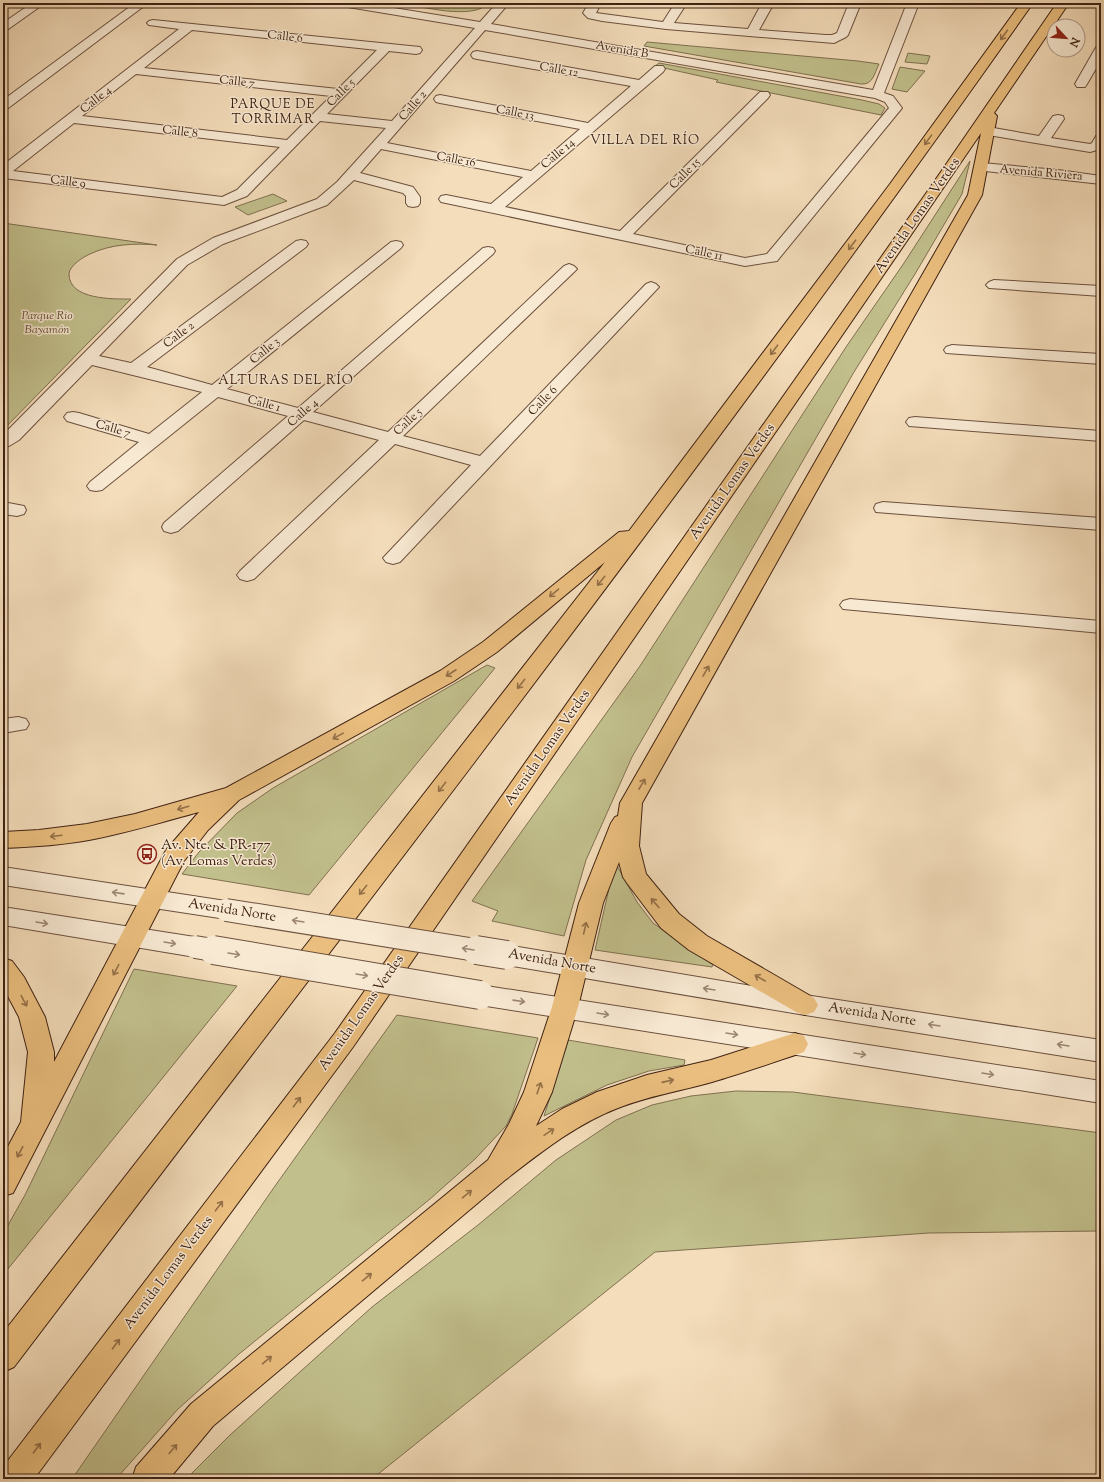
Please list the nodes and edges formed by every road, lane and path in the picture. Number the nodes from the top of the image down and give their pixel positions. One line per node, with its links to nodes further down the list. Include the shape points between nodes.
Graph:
1 (39, 3): 16 (street)
2 (142, 3): 32 (street)
3 (342, 3): 13 (street, Avenida B)
4 (503, 3): 13 (street)
5 (595, 3): 14 (street, via 589,12 594,16)
6 (681, 3): 14 (street)
7 (768, 3): 17 (street)
8 (856, 3): 17 (street, via 842,35 834,39)
9 (913, 3): 29 (street)
10 (1027, 3): 76 (highway, one-way to 76)
11 (1063, 3): 31 (highway, Avenida Lomas Verdes)
12 (153, 23): 15 (street, Calle 6)
13 (483, 26): 29 (street, Avenida B); 37 (street, Calle 2)
14 (666, 26): 17 (street)
15 (188, 27): 18 (street, Calle 6); 24 (street, Calle 4)
16 (3, 28)
17 (752, 33)
18 (386, 47): 20 (street, Calle 6); 27 (street, Calle 5)
19 (1101, 49): 22 (street)
20 (416, 50)
21 (477, 55): 25 (street, Calle 12)
22 (1096, 66): 26 (street)
23 (659, 69): 25 (street, Calle 14)
24 (133, 70): 27 (street, Calle 7); 35 (street, Calle 4)
25 (641, 84): 38 (street, Calle 14)
26 (1081, 84)
27 (340, 93): 34 (street, Calle 5)
28 (764, 95): 53 (street, Calle 15)
29 (877, 96): 33 (street, Avenida B, via 889,99)
30 (440, 99): 38 (street, Calle 13)
31 (994, 104): 39 (highway); 101 (highway, Avenida Lomas Verdes, one-way to 31, via 344,1040)
32 (3, 106)
33 (896, 108): 53 (street, Calle 11, via 772,258 745,262)
34 (317, 116): 37 (street); 42 (street, Calle 5)
35 (71, 119): 42 (street, Calle 8); 45 (street, Calle 4)
36 (1058, 119): 41 (street)
37 (396, 125): 43 (street, Calle 2)
38 (590, 127): 46 (street, Calle 14)
39 (988, 130): 41 (street); 44 (highway)
40 (1101, 139): 41 (street, via 1097,146 1090,148)
41 (1043, 140)
42 (290, 144): 50 (street, Calle 5, via 242,193)
43 (379, 145): 46 (street, Calle 16); 47 (street, Calle 2)
44 (982, 167): 48 (street, Avenida Riviera); 84 (highway, one-way to 44, via 975,196)
45 (3, 173): 50 (street, Calle 9)
46 (533, 175): 52 (street, Calle 14)
47 (347, 180): 51 (street, via 408,190 414,198); 62 (street, via 322,202 218,241 182,262)
48 (1101, 180)
49 (446, 199): 52 (street, Calle 11)
50 (224, 201)
51 (413, 203)
52 (494, 209): 53 (street, Calle 11)
53 (622, 236)
54 (301, 244): 64 (street, Calle 2)
55 (396, 245): 65 (street, Calle 3)
56 (488, 251): 66 (street, Calle 4)
57 (569, 269): 70 (street, Calle 5)
58 (994, 285): 60 (street)
59 (651, 288): 73 (street, Calle 6)
60 (1101, 291)
61 (952, 350): 63 (street)
62 (89, 359): 64 (street, Calle 1); 72 (street, via 13,436)
63 (1101, 360)
64 (134, 369): 65 (street, Calle 1)
65 (216, 391): 66 (street, Calle 1); 71 (street, Calle 3)
66 (302, 414): 70 (street, Calle 1); 78 (street, Calle 4)
67 (73, 417): 71 (street, Calle 7)
68 (915, 422): 69 (street)
69 (1101, 436)
70 (391, 438): 73 (street, Calle 1); 80 (street, Calle 5)
71 (154, 441): 74 (street, Calle 3)
72 (3, 442)
73 (484, 463): 79 (street, Calle 6)
74 (96, 486)
75 (883, 508): 77 (street)
76 (650, 517): 83 (highway, one-way to 83, via 584,568 490,647 447,676); 100 (highway, one-way to 100)
77 (1101, 524)
78 (171, 527)
79 (393, 558)
80 (247, 575)
81 (850, 605): 82 (street)
82 (1101, 627)
83 (234, 794): 85 (highway, one-way to 85, via 135,822 87,832); 87 (highway, via 200,824 174,856)
84 (631, 803): 90 (highway, one-way to 84, via 591,903); 92 (highway, one-way to 84, via 698,943 665,916 635,877 627,846)
85 (3, 840)
86 (3, 876): 87 (street, Avenida Norte, one-way to 86)
87 (152, 898): 89 (highway); 90 (street, Avenida Norte, one-way to 87, bridge)
88 (3, 916): 89 (street, one-way to 89)
89 (133, 937): 93 (street, one-way to 93, bridge); 97 (highway, one-way to 97)
90 (576, 966): 92 (street, Avenida Norte, one-way to 90); 93 (highway)
91 (3, 968): 97 (highway, one-way to 97, via 15,984 32,1017 42,1052)
92 (805, 1004): 95 (street, Avenida Norte, one-way to 92)
93 (565, 1007): 94 (street, one-way to 94); 98 (highway, one-way to 93, via 520,1132 538,1092)
94 (795, 1044): 96 (street, one-way to 96); 98 (highway, one-way to 94, via 572,1117 607,1100)
95 (1101, 1051)
96 (1101, 1092)
97 (35, 1123): 99 (highway, one-way to 99)
98 (495, 1171): 102 (highway, one-way to 98, via 202,1415)
99 (3, 1184)
100 (3, 1356)
101 (14, 1479)
102 (148, 1479)

